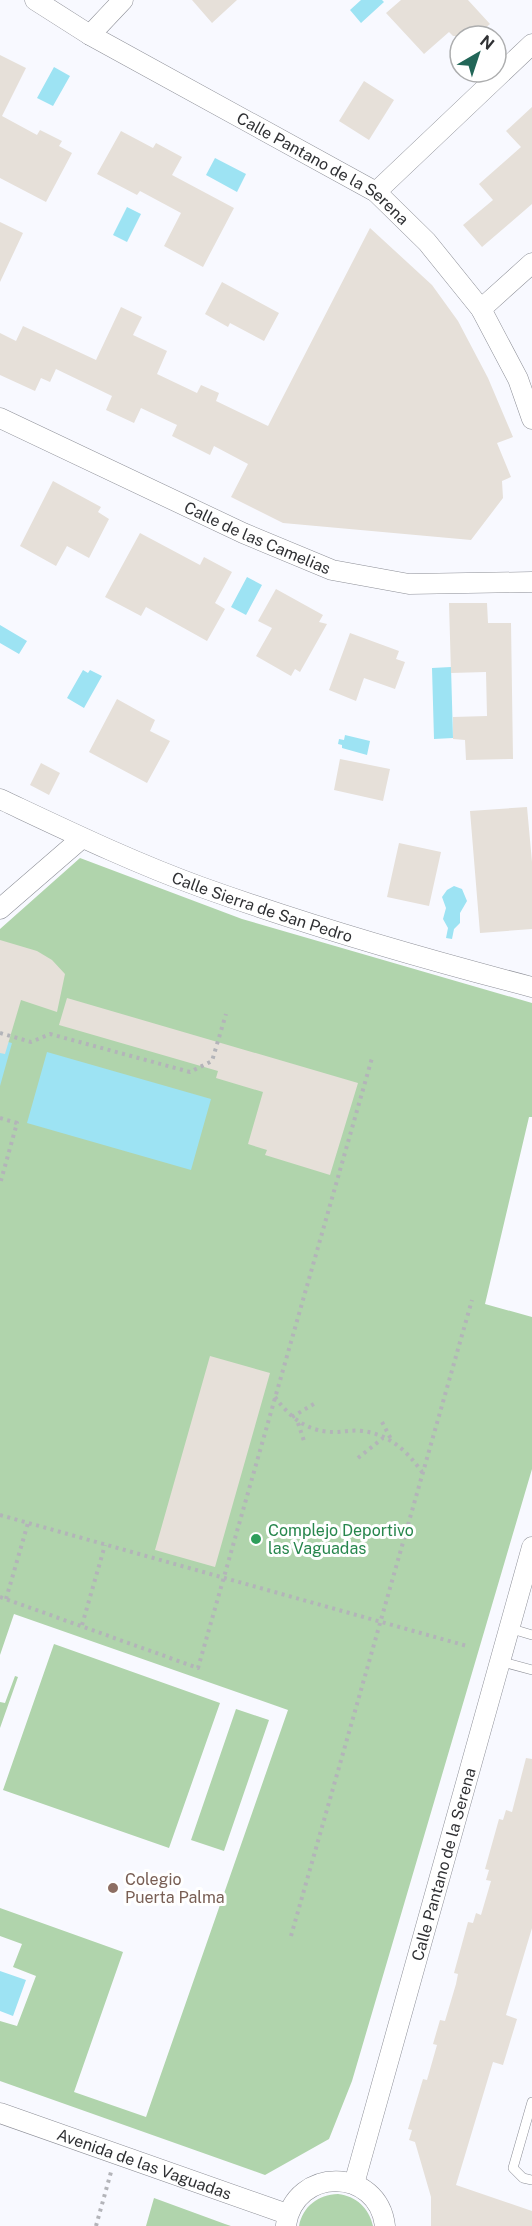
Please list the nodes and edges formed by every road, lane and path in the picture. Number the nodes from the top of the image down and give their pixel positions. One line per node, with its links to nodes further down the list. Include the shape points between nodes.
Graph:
1 (35, 0): 3 (street, Calle Pantano de la Serena)
2 (123, 0): 3 (street)
3 (90, 35): 5 (street, Calle Pantano de la Serena)
4 (532, 44): 5 (street)
5 (376, 192): 7 (street, Calle Pantano de la Serena, via 427,242)
6 (532, 263): 7 (street)
7 (481, 309): 9 (street, Calle Pantano de la Serena, via 518,379)
8 (0, 418): 10 (street, Calle de las Camelias, via 243,533 332,570 409,584)
9 (532, 419)
10 (532, 582)
11 (0, 799): 12 (street, Calle Sierra de San Pedro)
12 (82, 838): 13 (street); 14 (street, Calle Sierra de San Pedro, via 199,886 357,939)
13 (0, 909)
14 (532, 987)
15 (226, 1014): 16 (path, via 212,1061 190,1072 50,1034 32,1042)
16 (0, 1033)
17 (372, 1058): 21 (path)
18 (0, 1118): 19 (path, via 17,1123)
19 (0, 1184)
20 (472, 1300): 30 (path)
21 (275, 1396): 23 (path); 35 (path)
22 (317, 1402): 23 (path)
23 (292, 1417): 24 (path)
24 (298, 1422): 26 (path, via 321,1431 363,1431); 27 (path)
25 (382, 1422): 28 (path)
26 (383, 1438): 28 (path); 29 (path)
27 (304, 1441)
28 (392, 1442): 30 (path)
29 (358, 1458)
30 (422, 1472): 38 (path)
31 (0, 1515): 32 (path)
32 (28, 1523): 33 (path); 37 (path)
33 (105, 1545): 35 (path); 39 (path)
34 (532, 1547): 40 (street, Calle Pantano de la Serena)
35 (223, 1579): 38 (path); 39 (path, via 198,1668 97,1633)
36 (0, 1597): 37 (path)
37 (6, 1599): 39 (path)
38 (380, 1622): 42 (path); 45 (path)
39 (82, 1624)
40 (508, 1628): 41 (lane); 43 (street, Calle Pantano de la Serena)
41 (532, 1635)
42 (467, 1646)
43 (499, 1661): 44 (lane); 50 (street, Calle Pantano de la Serena)
44 (532, 1670)
45 (291, 1936)
46 (532, 2103): 49 (lane, via 513,2168 523,2178)
47 (0, 2113): 48 (street, Avenida de las Vaguadas)
48 (117, 2154): 51 (street, Avenida de las Vaguadas); 52 (path)
49 (532, 2180)
50 (354, 2184): 51 (street, via 338,2181 314,2186 295,2200); 53 (street, via 378,2204)
51 (286, 2220)
52 (96, 2226)
53 (385, 2226)

